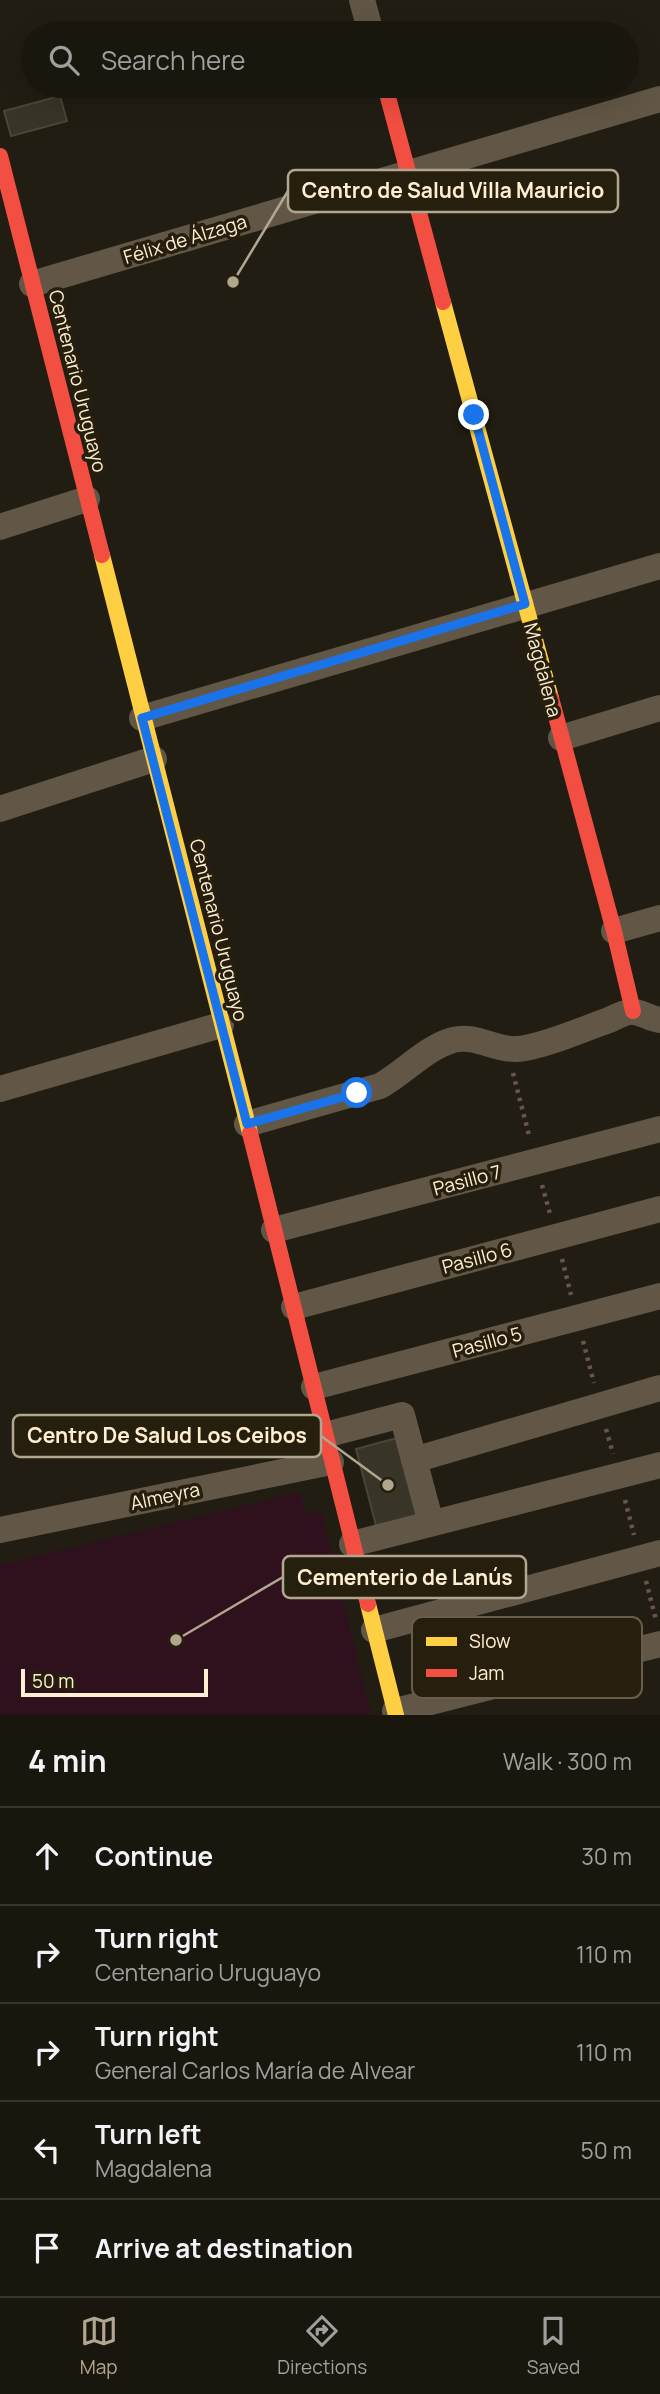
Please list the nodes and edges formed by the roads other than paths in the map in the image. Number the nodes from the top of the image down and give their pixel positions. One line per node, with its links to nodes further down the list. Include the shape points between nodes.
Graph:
1 (362, 0): 2 (street)
2 (368, 21)
3 (388, 98): 6 (main road, Magdalena)
4 (660, 99): 6 (street, Félix de Álzaga)
5 (0, 156): 7 (main road, Centenario Uruguayo)
6 (408, 172): 7 (street, Félix de Álzaga); 11 (main road, Magdalena)
7 (32, 284): 8 (main road, Centenario Uruguayo)
8 (87, 499): 9 (street); 13 (main road, Centenario Uruguayo)
9 (0, 527)
10 (660, 566): 11 (street)
11 (525, 604): 13 (street); 14 (main road, Magdalena)
12 (660, 708): 14 (street)
13 (142, 718): 15 (main road, Centenario Uruguayo)
14 (561, 738): 18 (main road, Magdalena)
15 (154, 759): 16 (street); 21 (main road, Centenario Uruguayo)
16 (0, 809)
17 (660, 918): 18 (street)
18 (614, 931): 19 (main road, Magdalena)
19 (633, 1011): 20 (street); 23 (street, via 526,1049 506,1049 468,1038 452,1040 380,1086)
20 (660, 1020)
21 (221, 1025): 22 (street); 23 (main road, Centenario Uruguayo)
22 (0, 1089)
23 (247, 1124): 26 (main road, Centenario Uruguayo)
24 (660, 1129): 26 (street, Pasillo 7)
25 (660, 1209): 28 (street, Pasillo 6)
26 (274, 1230): 28 (main road, Centenario Uruguayo)
27 (660, 1296): 29 (street, Pasillo 5)
28 (294, 1307): 29 (main road, Centenario Uruguayo)
29 (314, 1387): 31 (main road, Centenario Uruguayo)
30 (660, 1388): 32 (street)
31 (325, 1435): 32 (street, via 402,1415); 33 (main road, Centenario Uruguayo)
32 (414, 1460): 35 (street)
33 (331, 1462): 36 (street, Almeyra); 37 (main road, Centenario Uruguayo)
34 (660, 1465): 35 (street)
35 (431, 1523): 37 (street)
36 (0, 1530)
37 (352, 1544): 41 (main road, Centenario Uruguayo)
38 (660, 1553): 39 (street)
39 (421, 1617)
40 (412, 1620): 41 (street)
41 (373, 1630): 45 (main road, Centenario Uruguayo)
42 (660, 1644): 43 (street)
43 (642, 1649)
44 (453, 1698): 45 (street)
45 (395, 1713)

